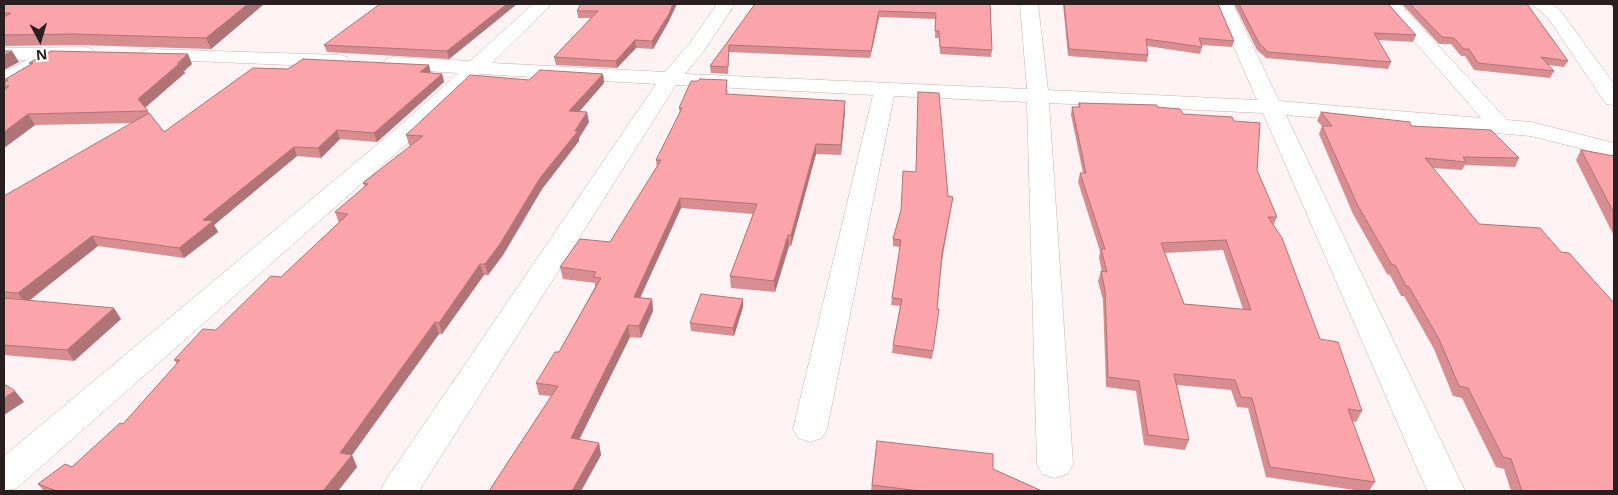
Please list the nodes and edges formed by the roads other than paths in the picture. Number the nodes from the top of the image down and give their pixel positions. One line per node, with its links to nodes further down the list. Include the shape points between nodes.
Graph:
1 (543, 4): 9 (street)
2 (726, 4): 10 (street, via 698,47)
3 (1030, 4): 13 (street)
4 (1224, 4): 15 (street)
5 (1391, 4): 16 (street)
6 (1541, 4): 14 (street, via 1554,14)
7 (53, 53): 8 (street); 9 (street); 11 (street)
8 (4, 54)
9 (473, 68): 10 (street); 20 (street, via 410,128)
10 (670, 79): 12 (street); 21 (street)
11 (4, 80)
12 (885, 90): 13 (street); 18 (street)
13 (1038, 96): 15 (street); 19 (street)
14 (1614, 99)
15 (1270, 107): 16 (street); 22 (street)
16 (1500, 126): 17 (street, via 1531,129)
17 (1614, 150)
18 (810, 429)
19 (1055, 464)
20 (4, 477)
21 (399, 491)
22 (1446, 491)

